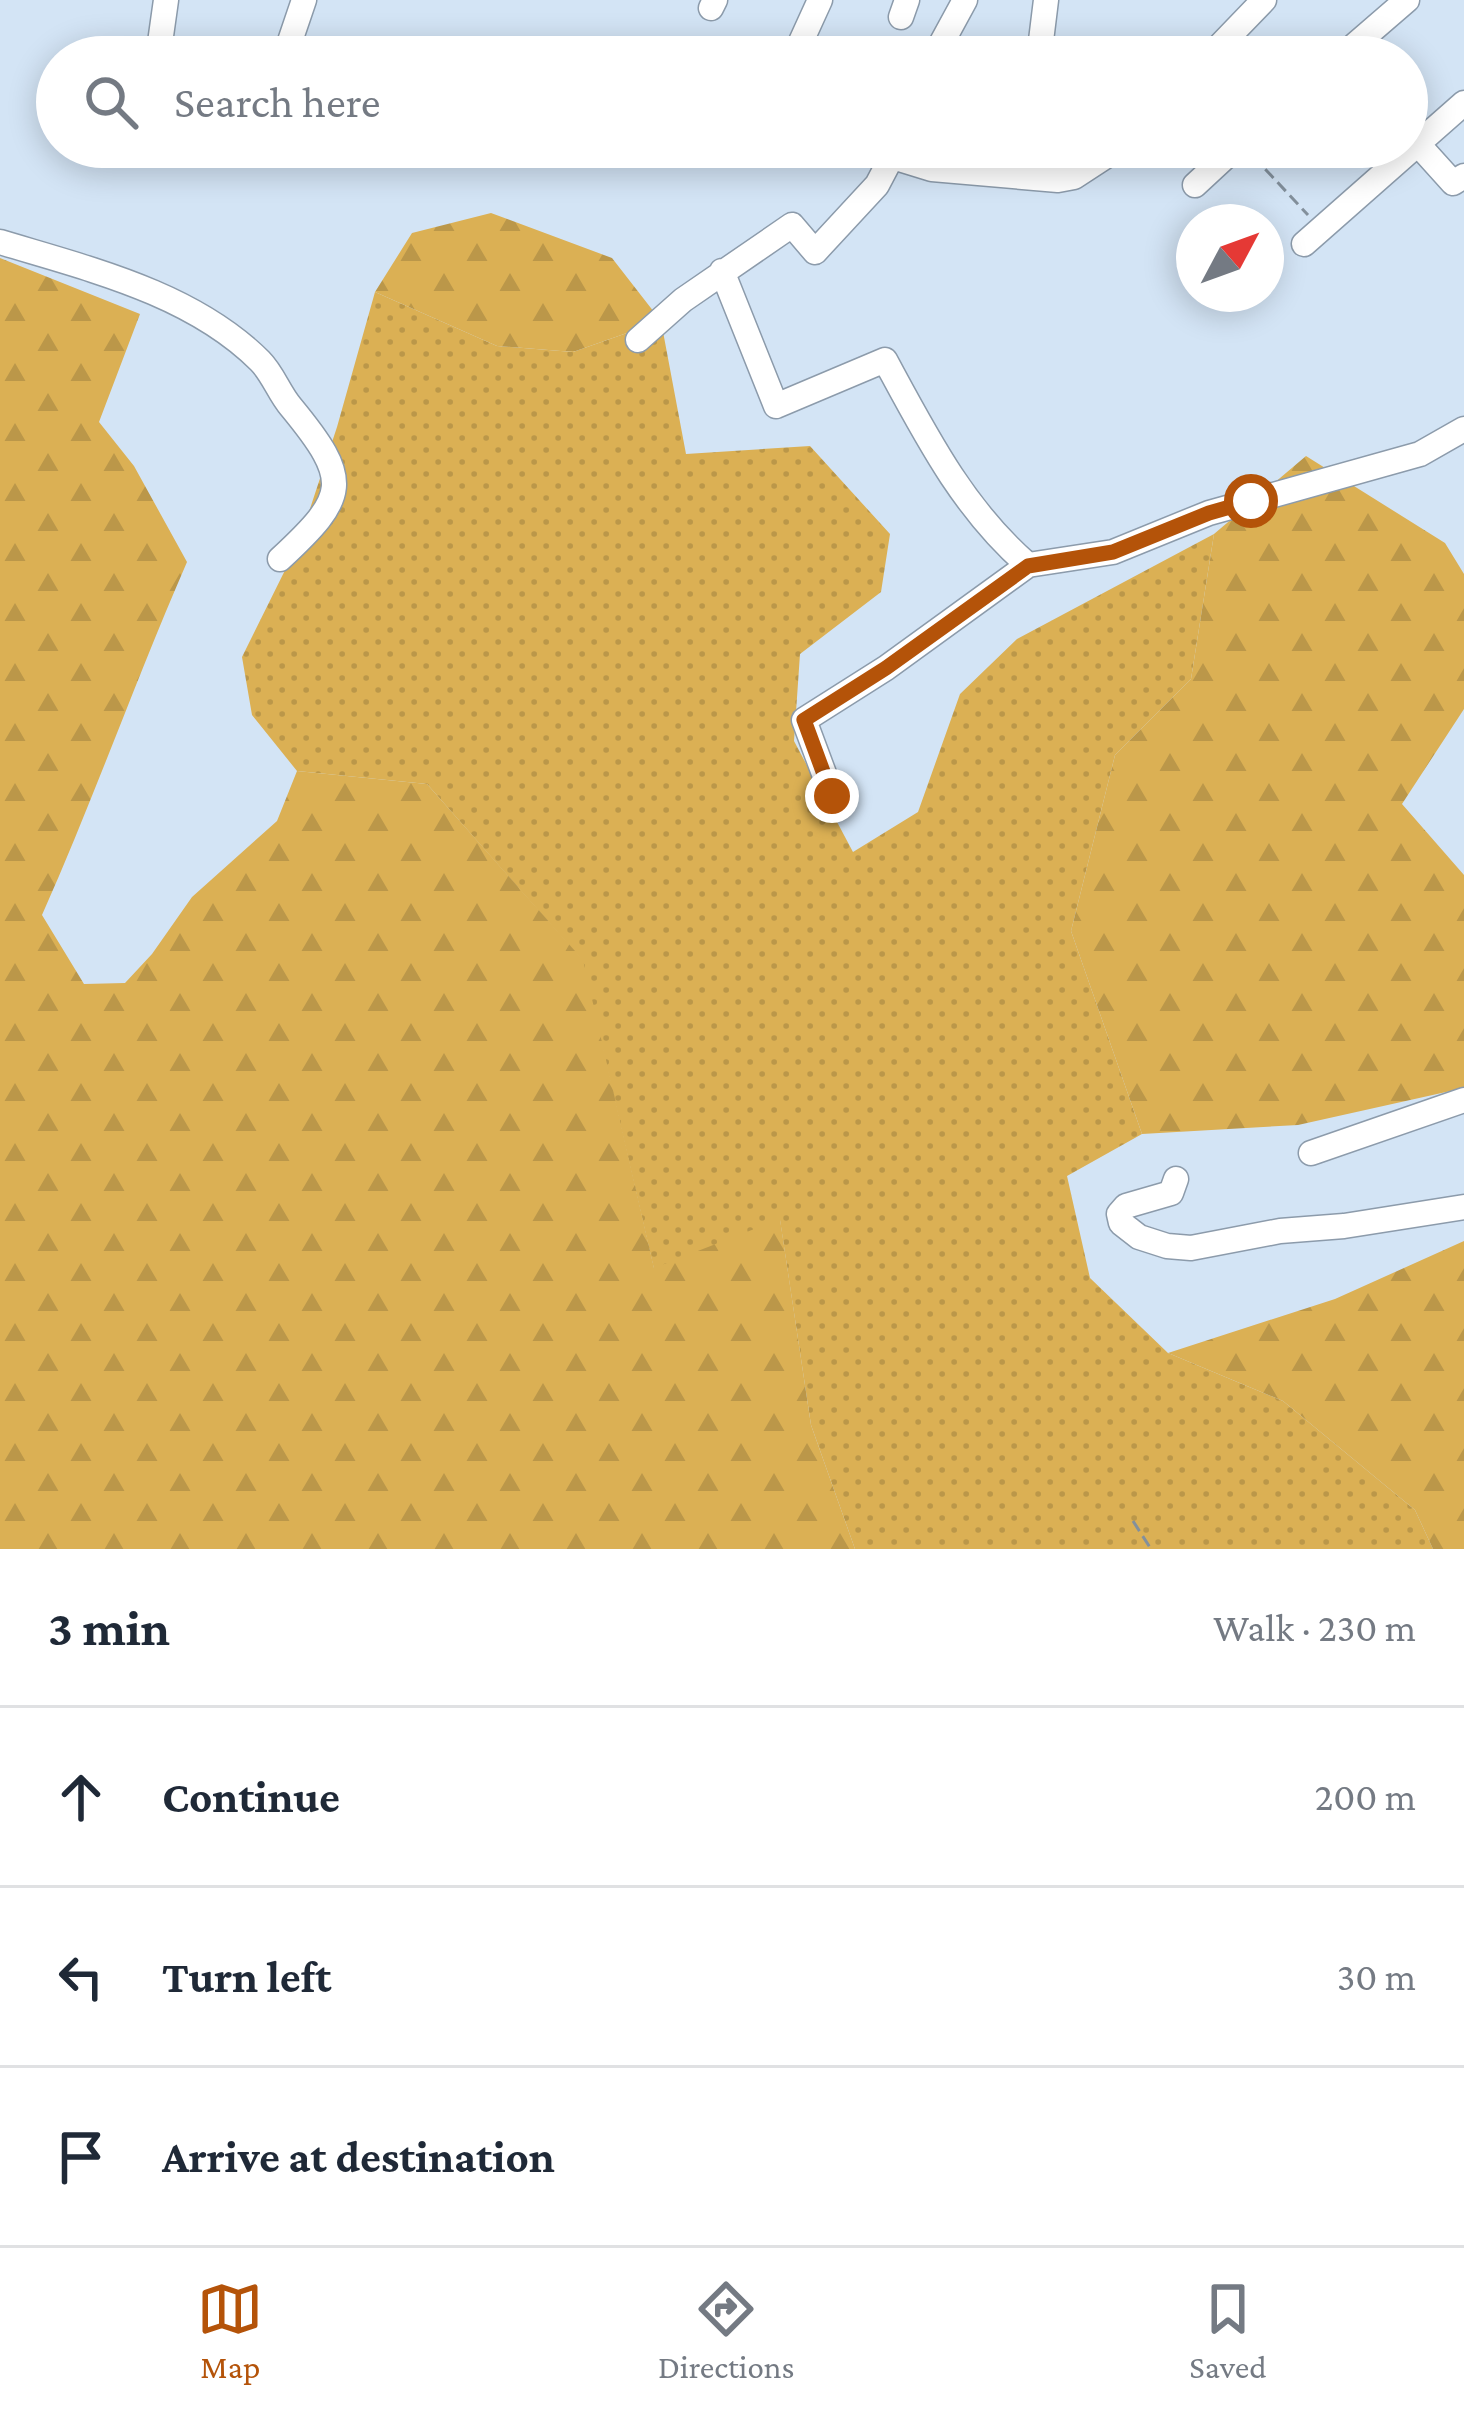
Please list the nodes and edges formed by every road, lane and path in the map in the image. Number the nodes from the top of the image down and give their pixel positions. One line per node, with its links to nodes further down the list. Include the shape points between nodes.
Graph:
1 (166, 0): 8 (street)
2 (304, 0): 9 (street)
3 (820, 0): 10 (street)
4 (965, 0): 11 (street)
5 (1046, 0): 12 (street)
6 (1264, 0): 13 (street)
7 (1407, 0): 14 (street)
8 (161, 36)
9 (291, 36)
10 (804, 36)
11 (945, 36)
12 (1042, 36)
13 (1229, 36)
14 (1365, 36)
15 (1464, 103): 16 (street)
16 (1428, 127)
17 (1428, 155): 25 (street, via 1453,183)
18 (886, 168): 30 (street, via 815,252 792,225)
19 (927, 168): 26 (street)
20 (1051, 168): 26 (street)
21 (1088, 168): 26 (street)
22 (1216, 168): 27 (street)
23 (1258, 168): 28 (path)
24 (1381, 168): 28 (street)
25 (1464, 176)
26 (1058, 180)
27 (1195, 185)
28 (1312, 237)
29 (0, 242): 33 (street, via 199,315 264,364 323,446 333,474 334,498 322,520)
30 (722, 271): 31 (street); 34 (street, via 776,406 885,360 944,466)
31 (638, 340)
32 (1464, 428): 34 (street, via 1420,454 1209,513 1113,552)
33 (280, 559)
34 (1028, 566): 35 (street, via 804,720)
35 (832, 796)
36 (1464, 1100): 37 (street)
37 (1311, 1153)
38 (1175, 1179): 39 (street, via 1171,1193 1126,1206 1121,1223 1139,1237 1190,1248)
39 (1464, 1207)
40 (1132, 1521): 41 (path)
41 (1151, 1549)

